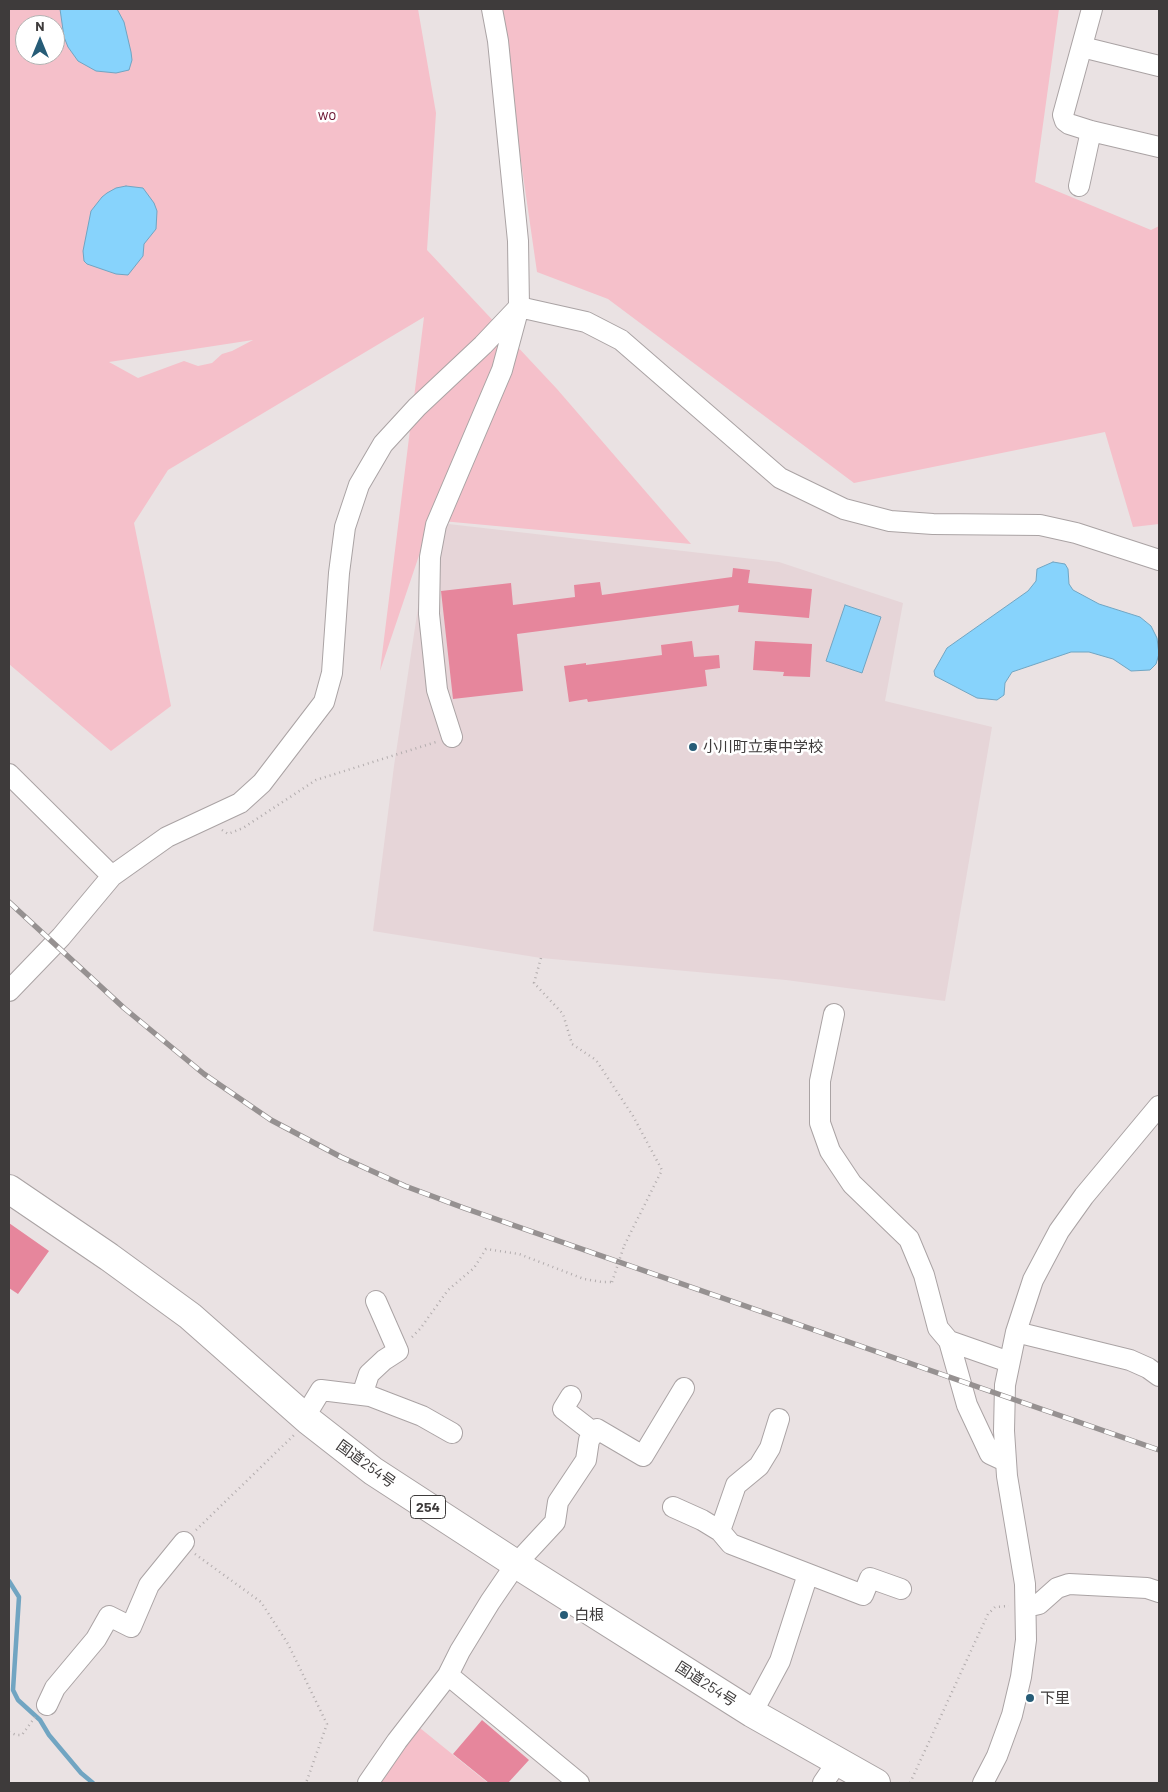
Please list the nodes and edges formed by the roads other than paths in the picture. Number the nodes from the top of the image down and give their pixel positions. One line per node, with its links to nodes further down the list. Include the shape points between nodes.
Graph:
1 (492, 9): 8 (street, via 518,240)
2 (1092, 9): 3 (street)
3 (1082, 46): 4 (street); 5 (street, via 1063,114 1069,124)
4 (1159, 66)
5 (1092, 131): 6 (street); 7 (street)
6 (1159, 147)
7 (1079, 186)
8 (519, 307): 9 (street, via 586,322 621,340 780,478 844,509 890,521 1040,525 1076,532); 10 (street, via 502,370 436,525 430,557 429,614 437,690); 12 (street, via 383,444 359,485 345,527 332,673 324,702 262,782 240,803 167,837)
9 (1159, 560)
10 (452, 737)
11 (9, 774): 12 (street)
12 (112, 876): 13 (street, via 61,937)
13 (9, 991)
14 (834, 1014): 19 (street, via 820,1081 820,1123 830,1151 852,1184 909,1239 924,1275 938,1328)
15 (1159, 1106): 18 (street, via 1059,1231 1033,1280)
16 (9, 1189): 26 (highway, 国道254号 / 254, via 190,1316)
17 (376, 1301): 23 (street, via 398,1351 369,1374)
18 (1016, 1332): 20 (street); 21 (street, via 1130,1360)
19 (950, 1341): 20 (street); 29 (street, via 967,1405 990,1454)
20 (1009, 1362): 29 (street, via 1004,1405)
21 (1159, 1376)
22 (684, 1388): 28 (street, via 643,1456 597,1429)
23 (362, 1395): 26 (street, via 321,1390); 27 (street, via 422,1416)
24 (571, 1396): 28 (street, via 563,1409)
25 (779, 1419): 31 (street, via 770,1448 760,1466 736,1485)
26 (306, 1420): 33 (highway, 国道254号 / 254, via 373,1471)
27 (452, 1433)
28 (594, 1433): 33 (street, via 589,1440 586,1460 558,1502 555,1522)
29 (1005, 1461): 37 (street, via 1023,1566)
30 (672, 1507): 31 (street)
31 (720, 1531): 34 (street, via 731,1544)
32 (184, 1542): 39 (street, via 149,1585 131,1627 109,1616 96,1639 55,1688)
33 (516, 1564): 38 (street, via 464,1643); 40 (highway, 国道254号 / 254)
34 (808, 1574): 35 (street, via 863,1594 870,1578); 40 (street, via 780,1661)
35 (901, 1589)
36 (1159, 1592): 37 (street, via 1147,1588 1070,1584 1057,1588 1039,1604)
37 (1026, 1606): 46 (street, via 1024,1654 1016,1702 1002,1743)
38 (448, 1675): 42 (street); 43 (street)
39 (40, 1712)
40 (752, 1713): 41 (highway, 国道254号 / 254)
41 (838, 1761): 44 (street); 45 (highway, 国道254号 / 254)
42 (368, 1783)
43 (579, 1783)
44 (823, 1783)
45 (876, 1783)
46 (983, 1783)

